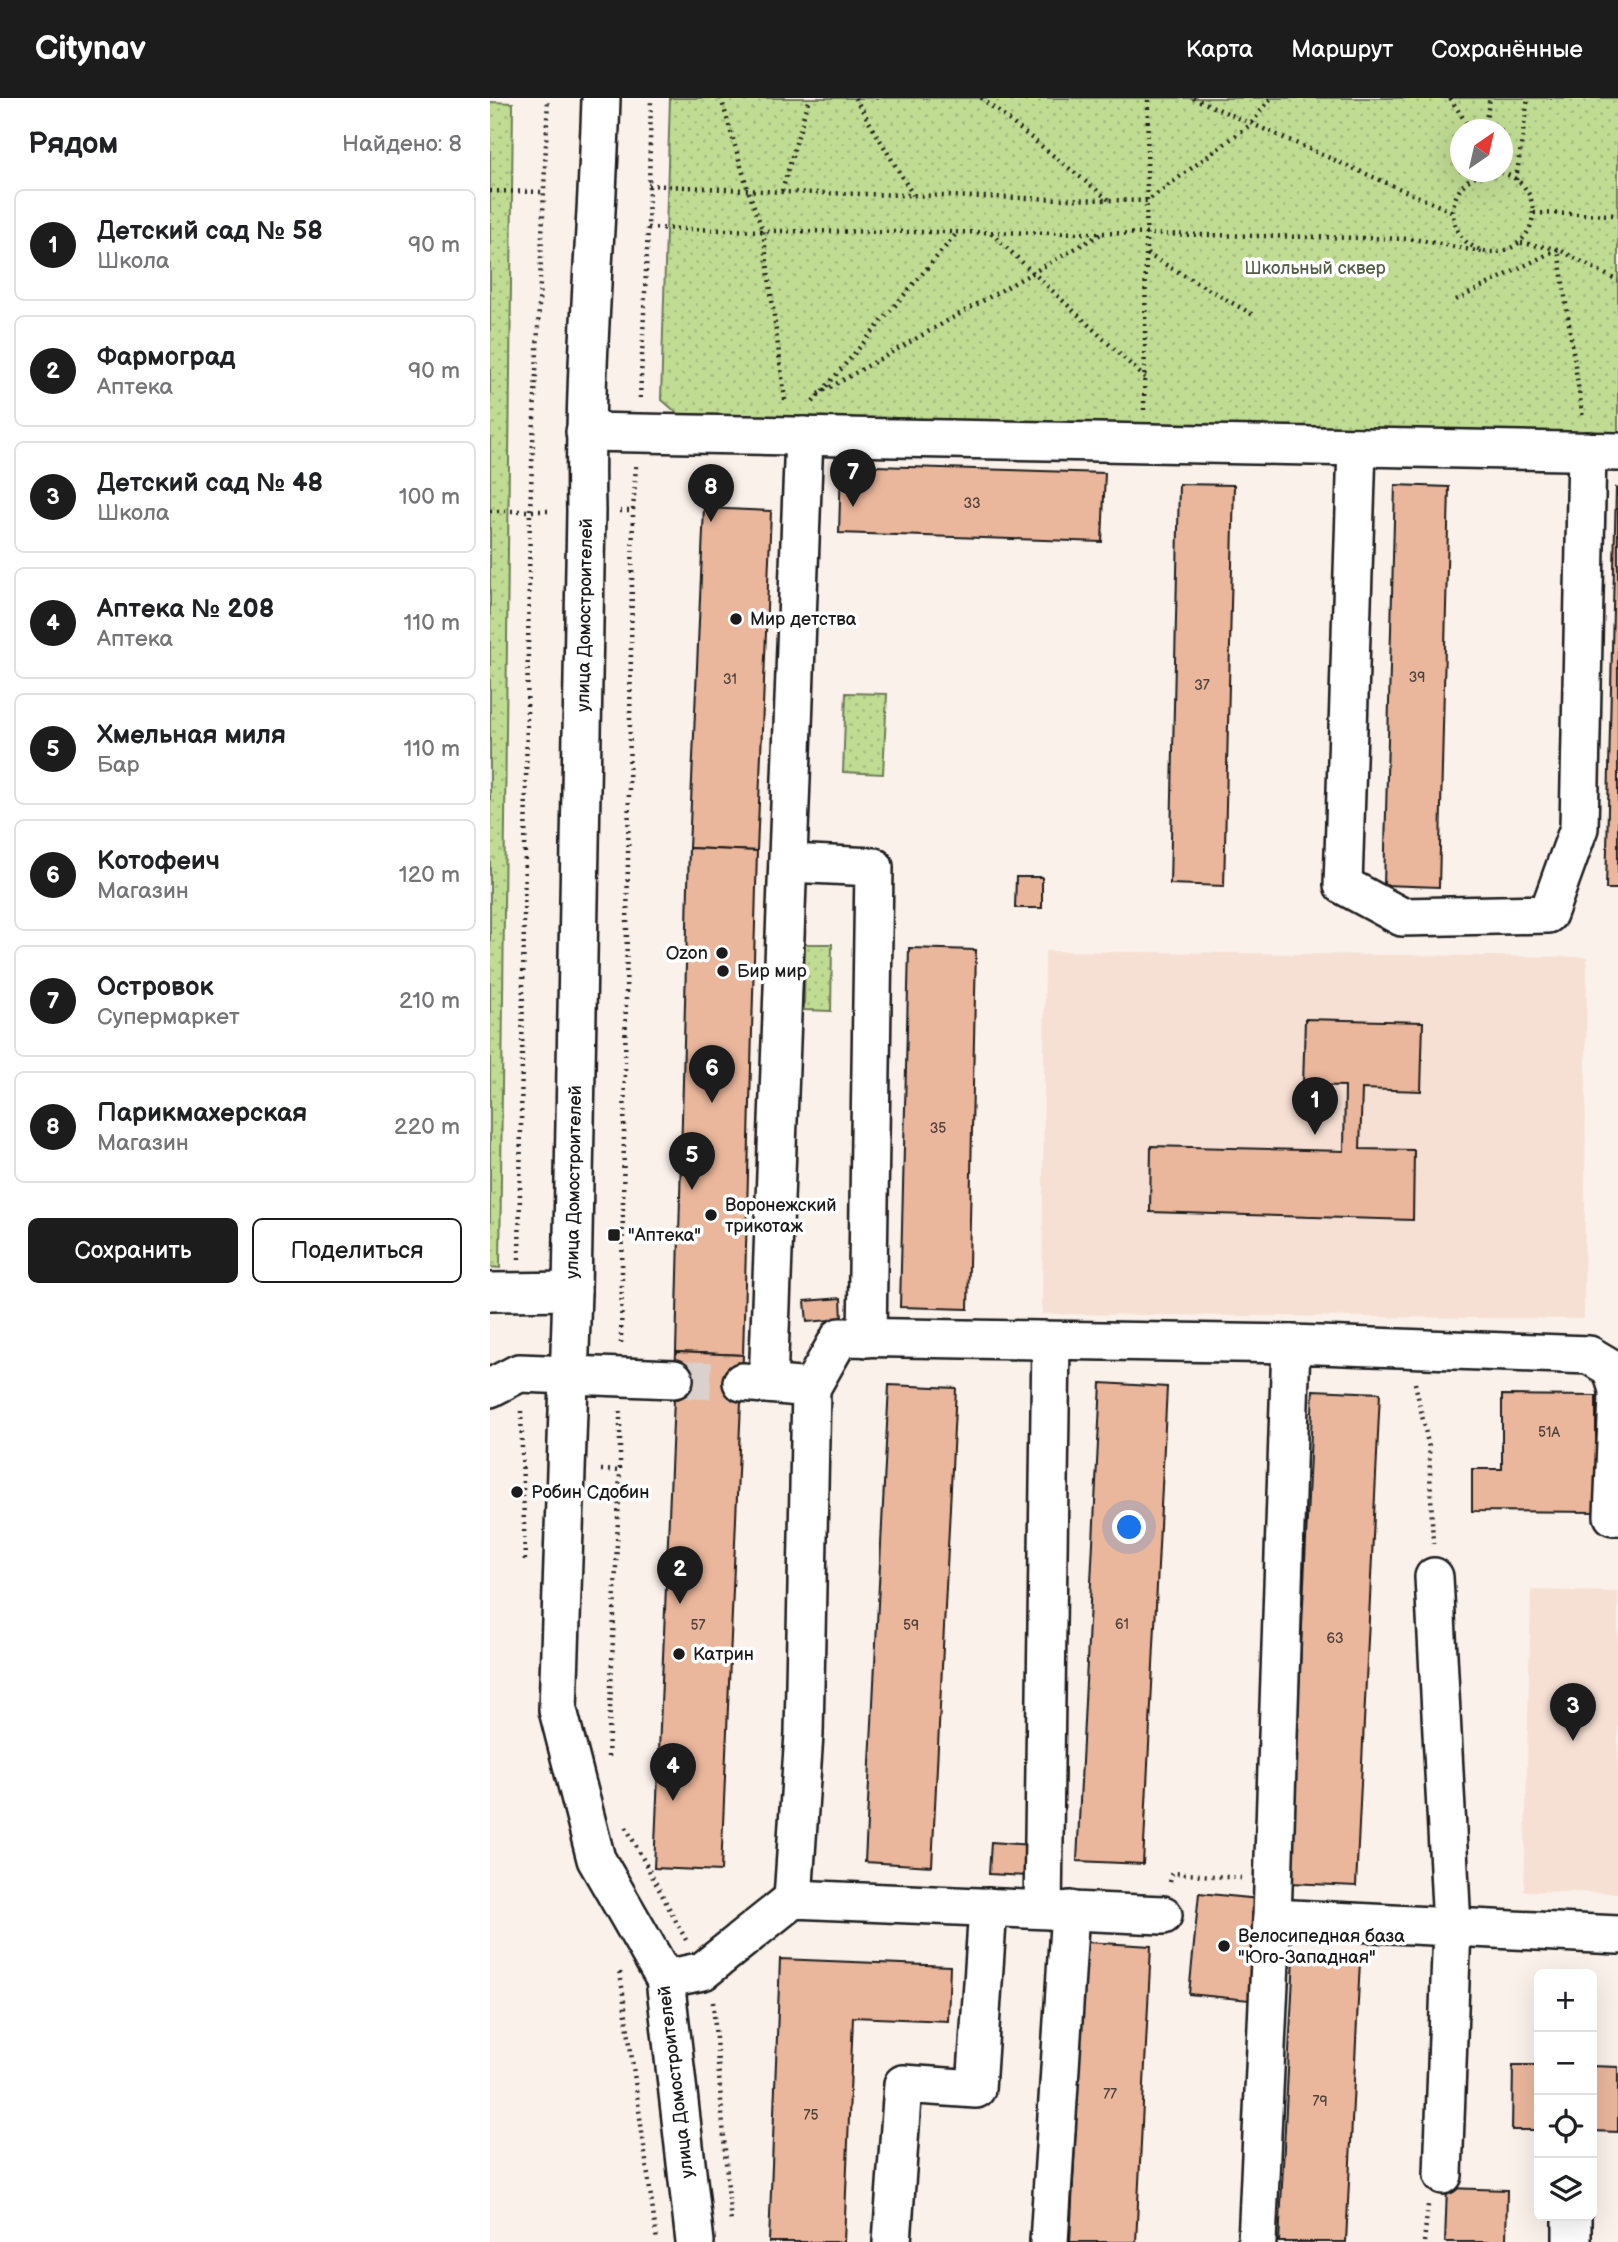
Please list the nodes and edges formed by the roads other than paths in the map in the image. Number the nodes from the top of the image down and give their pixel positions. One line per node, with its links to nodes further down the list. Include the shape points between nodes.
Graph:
1 (601, 98): 2 (street, улица Домостроителей)
2 (585, 432): 3 (street); 7 (street, улица Домостроителей)
3 (797, 436): 5 (street); 6 (street)
4 (1597, 445): 5 (street); 5 (street, via 1579,828 1548,914 1402,917 1343,885)
5 (1357, 447)
6 (788, 863): 9 (street, via 874,867); 15 (street, via 755,1383)
7 (572, 1291): 8 (street); 12 (street, улица Домостроителей)
8 (490, 1292)
9 (867, 1338): 10 (street); 15 (street, via 840,1337)
10 (1051, 1340): 11 (street); 21 (street)
11 (1291, 1344): 16 (street, via 1589,1355 1611,1368); 23 (street)
12 (570, 1375): 13 (street); 14 (street, via 519,1373); 26 (street, улица Домостроителей, via 558,1710 596,1859)
13 (674, 1380)
14 (490, 1388)
15 (811, 1388): 19 (street, via 804,1734)
16 (1618, 1392): 17 (street, via 1613,1516)
17 (1618, 1517)
18 (1434, 1577): 24 (street)
19 (793, 1899): 20 (street); 26 (street, via 703,1971)
20 (988, 1907): 21 (street); 30 (street, via 976,2089 903,2084)
21 (1056, 1910): 22 (street); 31 (street)
22 (1163, 1915)
23 (1272, 1917): 24 (street); 32 (street)
24 (1452, 1927): 25 (street); 27 (street)
25 (1618, 1935)
26 (665, 1979): 29 (street, улица Домостроителей)
27 (1443, 2175)
28 (1572, 2221): 33 (street)
29 (695, 2242)
30 (892, 2242)
31 (1049, 2242)
32 (1257, 2242)
33 (1572, 2242)

